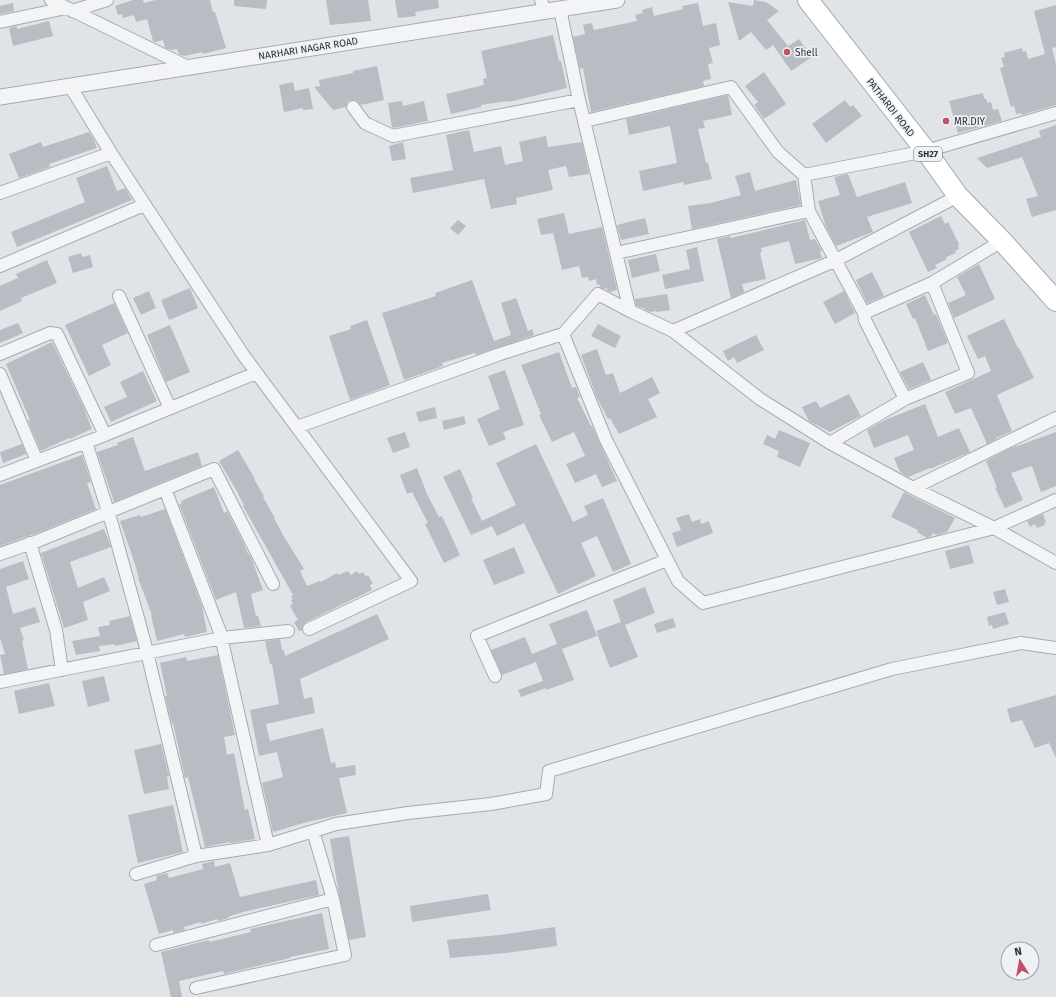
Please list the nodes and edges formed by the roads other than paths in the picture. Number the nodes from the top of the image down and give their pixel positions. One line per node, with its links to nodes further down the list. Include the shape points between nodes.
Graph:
1 (51, 0): 6 (street)
2 (107, 0): 6 (street)
3 (617, 0): 7 (street, NARHARI NAGAR ROAD)
4 (808, 0): 16 (main road, PATHARDI ROAD / SH27)
5 (543, 6): 7 (street, NARHARI NAGAR ROAD); 9 (street, NARHARI NAGAR ROAD)
6 (69, 9): 8 (street); 9 (street)
7 (560, 9): 12 (street)
8 (0, 22)
9 (188, 67): 10 (street, NARHARI NAGAR ROAD)
10 (70, 86): 11 (street, NARHARI NAGAR ROAD); 17 (street)
11 (0, 96)
12 (579, 100): 13 (street, via 393,136 365,123); 15 (street)
13 (353, 107)
14 (1056, 113): 16 (street)
15 (585, 121): 18 (street, via 731,87 778,152); 24 (street)
16 (926, 151): 18 (street); 20 (main road, PATHARDI ROAD / SH27)
17 (111, 154): 19 (street); 21 (street)
18 (804, 175): 22 (street)
19 (0, 193)
20 (958, 196): 23 (main road, PATHARDI ROAD / SH27); 26 (street)
21 (144, 205): 25 (street); 35 (street)
22 (809, 212): 24 (street); 26 (street)
23 (1002, 241): 27 (street); 29 (main road, PATHARDI ROAD / SH27)
24 (616, 253): 30 (street)
25 (1, 261)
26 (834, 261): 31 (street); 32 (street)
27 (932, 283): 31 (street); 37 (street, via 968,373)
28 (119, 296): 38 (street)
29 (1056, 301)
30 (630, 311): 32 (street); 33 (street, via 598,294)
31 (864, 313): 37 (street, via 865,320)
32 (673, 331): 43 (street, via 760,399)
33 (563, 334): 40 (street); 53 (street, via 606,440)
34 (0, 354): 41 (street, via 50,333 57,334)
35 (256, 372): 38 (street); 40 (street)
36 (0, 374): 44 (street)
37 (905, 399): 43 (street)
38 (170, 408): 41 (street)
39 (1056, 418): 46 (street)
40 (297, 427): 56 (street, via 411,581)
41 (105, 435): 42 (street)
42 (86, 442): 44 (street); 49 (street)
43 (830, 443): 46 (street)
44 (37, 461): 45 (street)
45 (0, 475)
46 (913, 488): 50 (street)
47 (165, 489): 49 (street); 55 (street, via 214,469); 58 (street)
48 (1056, 500): 50 (street)
49 (108, 512): 51 (street); 60 (street)
50 (994, 528): 53 (street, via 703,603 678,581); 54 (street)
51 (30, 543): 52 (street); 61 (street, via 56,630)
52 (0, 554)
53 (667, 560): 62 (street, via 477,636)
54 (1056, 563)
55 (273, 584)
56 (310, 629)
57 (288, 631): 58 (street)
58 (222, 638): 60 (street); 65 (street)
59 (1056, 648): 64 (street, via 1020,643 892,669 549,771 546,794 491,804 408,812 336,824)
60 (147, 653): 61 (street); 66 (street)
61 (62, 670): 63 (street)
62 (494, 676)
63 (0, 682)
64 (313, 831): 65 (street); 68 (street)
65 (268, 845): 66 (street)
66 (196, 856): 67 (street)
67 (136, 874)
68 (333, 899): 69 (street); 70 (street, via 345,955)
69 (156, 945)
70 (196, 988)

